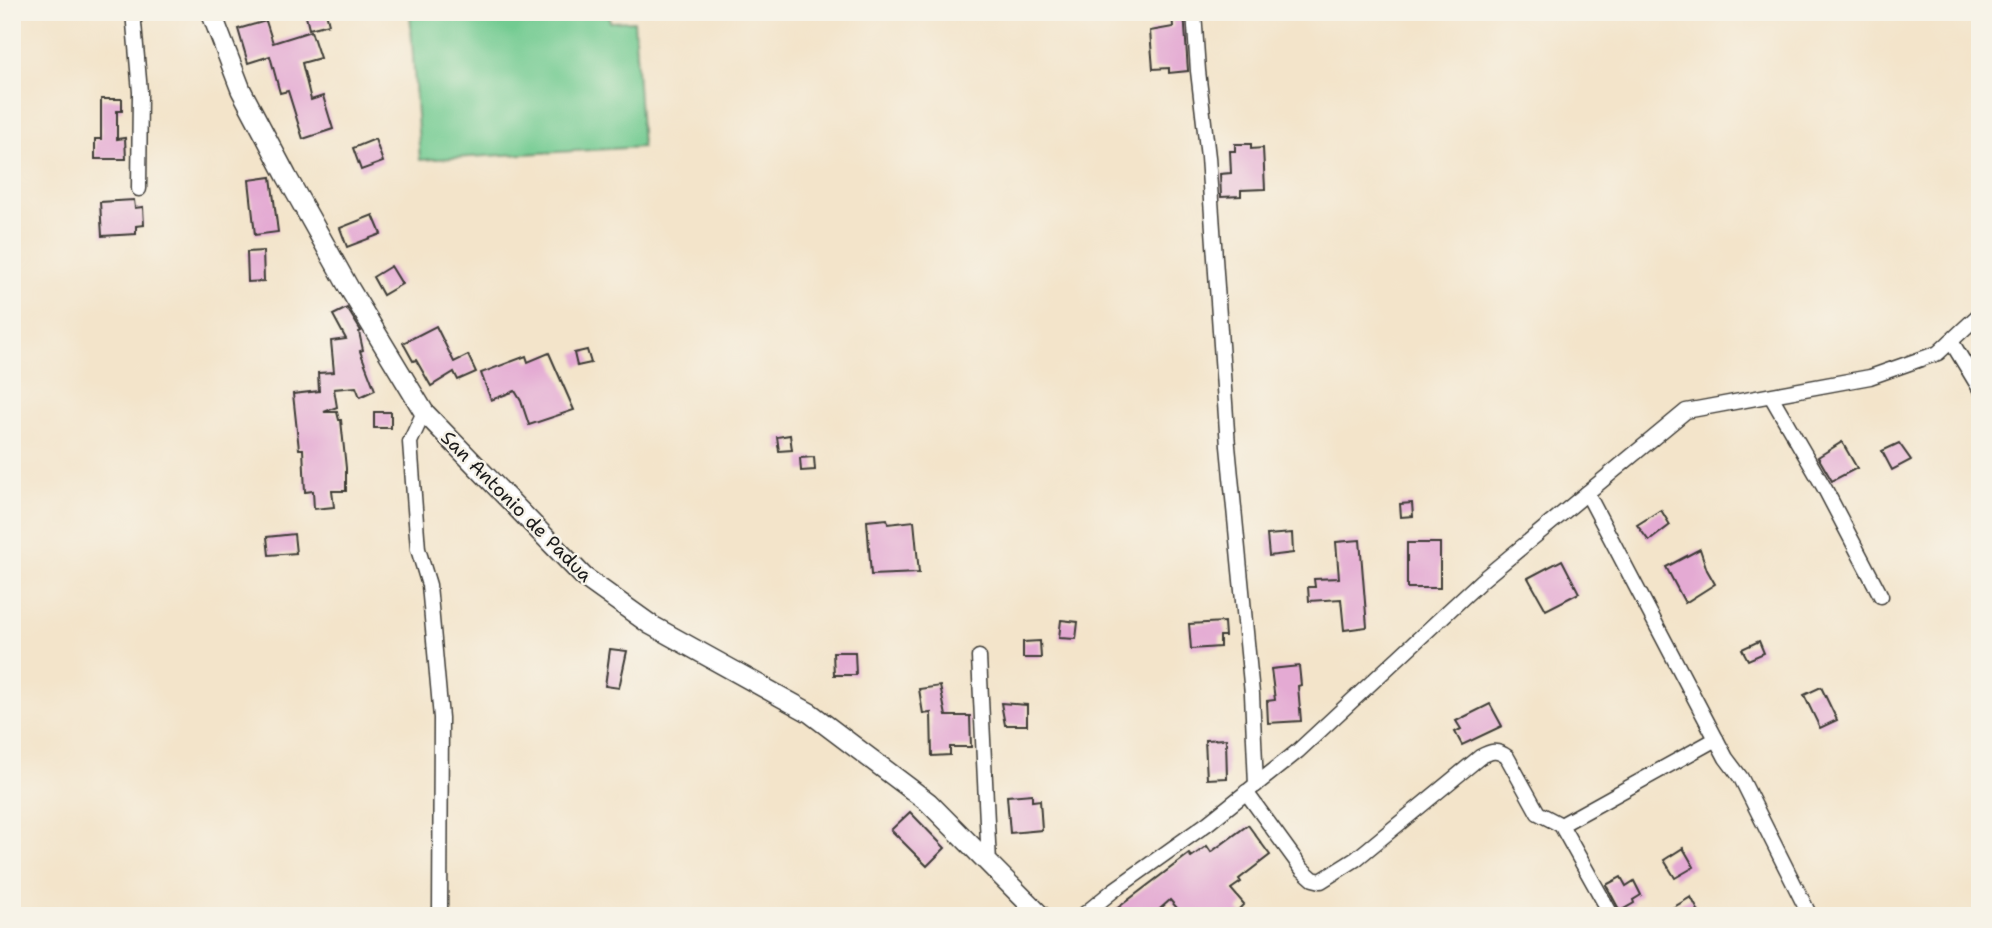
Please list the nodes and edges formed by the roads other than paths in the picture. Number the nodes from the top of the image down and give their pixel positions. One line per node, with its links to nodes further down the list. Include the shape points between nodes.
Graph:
1 (133, 12): 4 (street, via 140,92)
2 (211, 12): 9 (street, San Antonio de Padua, via 242,90 287,177)
3 (1194, 12): 14 (street, via 1252,694)
4 (139, 189)
5 (1980, 314): 6 (street)
6 (1951, 341): 7 (street); 8 (street, via 1938,353 1870,377)
7 (1980, 389)
8 (1771, 396): 10 (street, via 1686,411); 11 (street)
9 (424, 412): 16 (street, San Antonio de Padua, via 584,577 651,625 810,713 928,802); 17 (street, via 410,442 418,549 429,585 441,718)
10 (1587, 493): 13 (street); 14 (street, via 1482,580)
11 (1881, 596)
12 (979, 657): 16 (street)
13 (1716, 739): 15 (street); 21 (street, via 1741,778)
14 (1251, 789): 15 (street, via 1302,869 1321,881 1356,859 1493,750 1507,757 1538,813); 19 (street)
15 (1561, 825): 20 (street)
16 (989, 863): 18 (street, San Antonio de Padua)
17 (440, 916)
18 (1041, 916)
19 (1082, 916)
20 (1612, 916)
21 (1810, 916)

